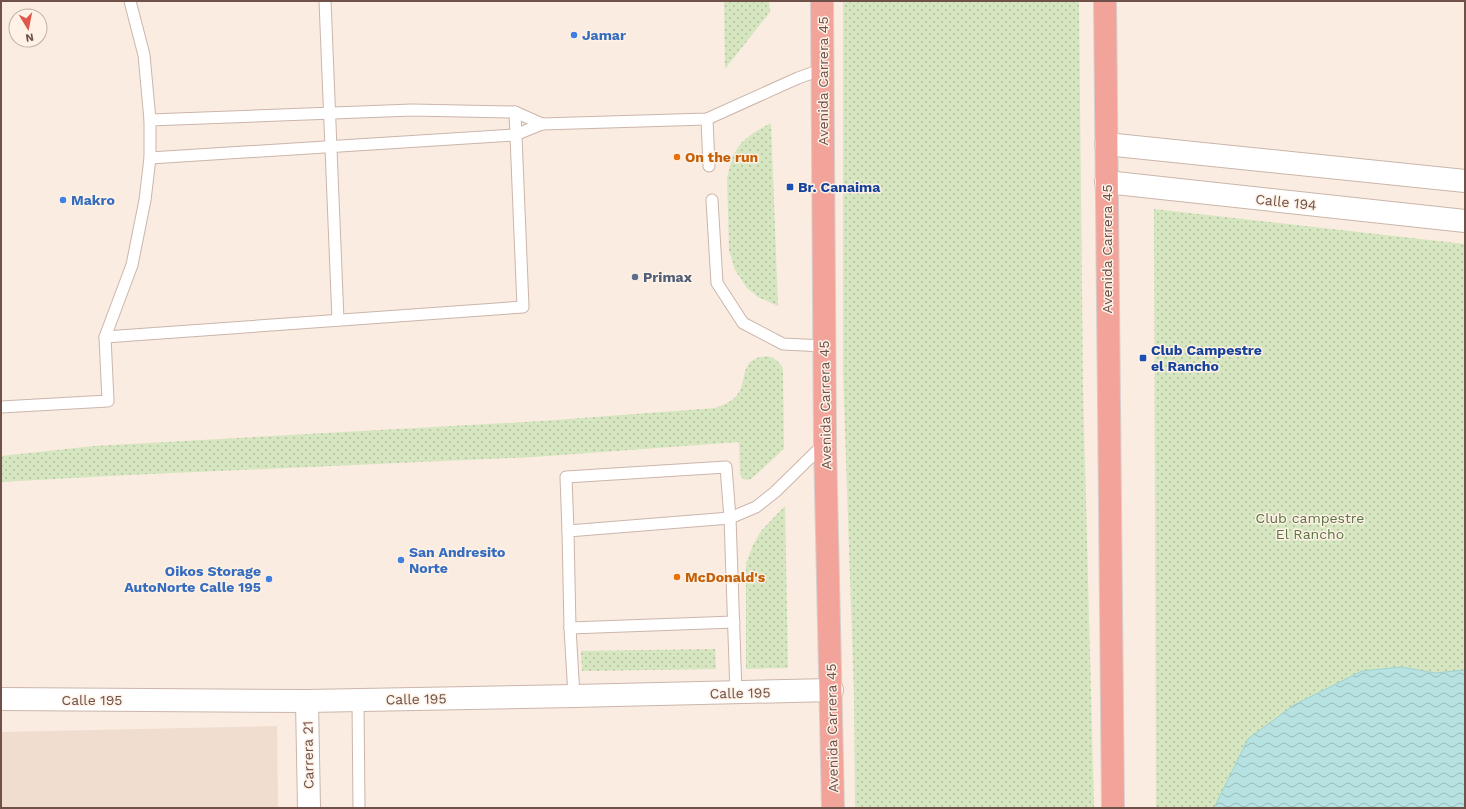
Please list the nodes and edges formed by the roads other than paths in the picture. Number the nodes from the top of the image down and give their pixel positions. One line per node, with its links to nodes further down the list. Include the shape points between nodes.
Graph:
1 (130, 1): 9 (lane, via 144,56)
2 (325, 1): 7 (lane)
3 (822, 1): 5 (highway, Avenida Carrera 45)
4 (1105, 1): 12 (highway, Avenida Carrera 45)
5 (823, 69): 8 (lane); 22 (highway, Avenida Carrera 45)
6 (515, 112): 7 (lane, via 412,110); 10 (lane); 11 (lane)
7 (330, 113): 9 (lane); 13 (lane)
8 (707, 119): 10 (lane); 15 (lane)
9 (150, 120): 14 (lane)
10 (542, 124): 11 (lane)
11 (515, 135): 13 (lane); 20 (lane, via 523,307)
12 (1106, 144): 16 (street); 17 (highway, Avenida Carrera 45)
13 (331, 147): 14 (lane); 20 (lane)
14 (150, 158): 21 (lane, via 145,200 132,265)
15 (709, 166)
16 (1465, 181)
17 (1106, 182): 19 (street, Calle 194); 38 (highway, Avenida Carrera 45)
18 (712, 200): 22 (lane, via 717,283 743,323 782,344)
19 (1465, 221)
20 (338, 320): 21 (lane)
21 (105, 336): 23 (lane, via 108,401)
22 (824, 346): 24 (highway, Avenida Carrera 45)
23 (1, 406)
24 (825, 443): 25 (lane, via 775,492 756,507); 29 (highway, Avenida Carrera 45)
25 (730, 518): 26 (lane); 26 (lane, via 726,467 566,477); 27 (lane)
26 (568, 531): 28 (lane)
27 (734, 622): 28 (lane); 30 (lane)
28 (570, 628): 31 (lane)
29 (832, 690): 30 (street, Calle 195); 37 (highway, Avenida Carrera 45)
30 (736, 693): 31 (street, Calle 195)
31 (574, 696): 33 (street, Calle 195)
32 (1, 699): 34 (street, Calle 195)
33 (358, 700): 34 (street, Calle 195); 36 (lane)
34 (307, 701): 35 (street, Carrera 21)
35 (309, 808)
36 (359, 808)
37 (833, 808)
38 (1113, 808)

